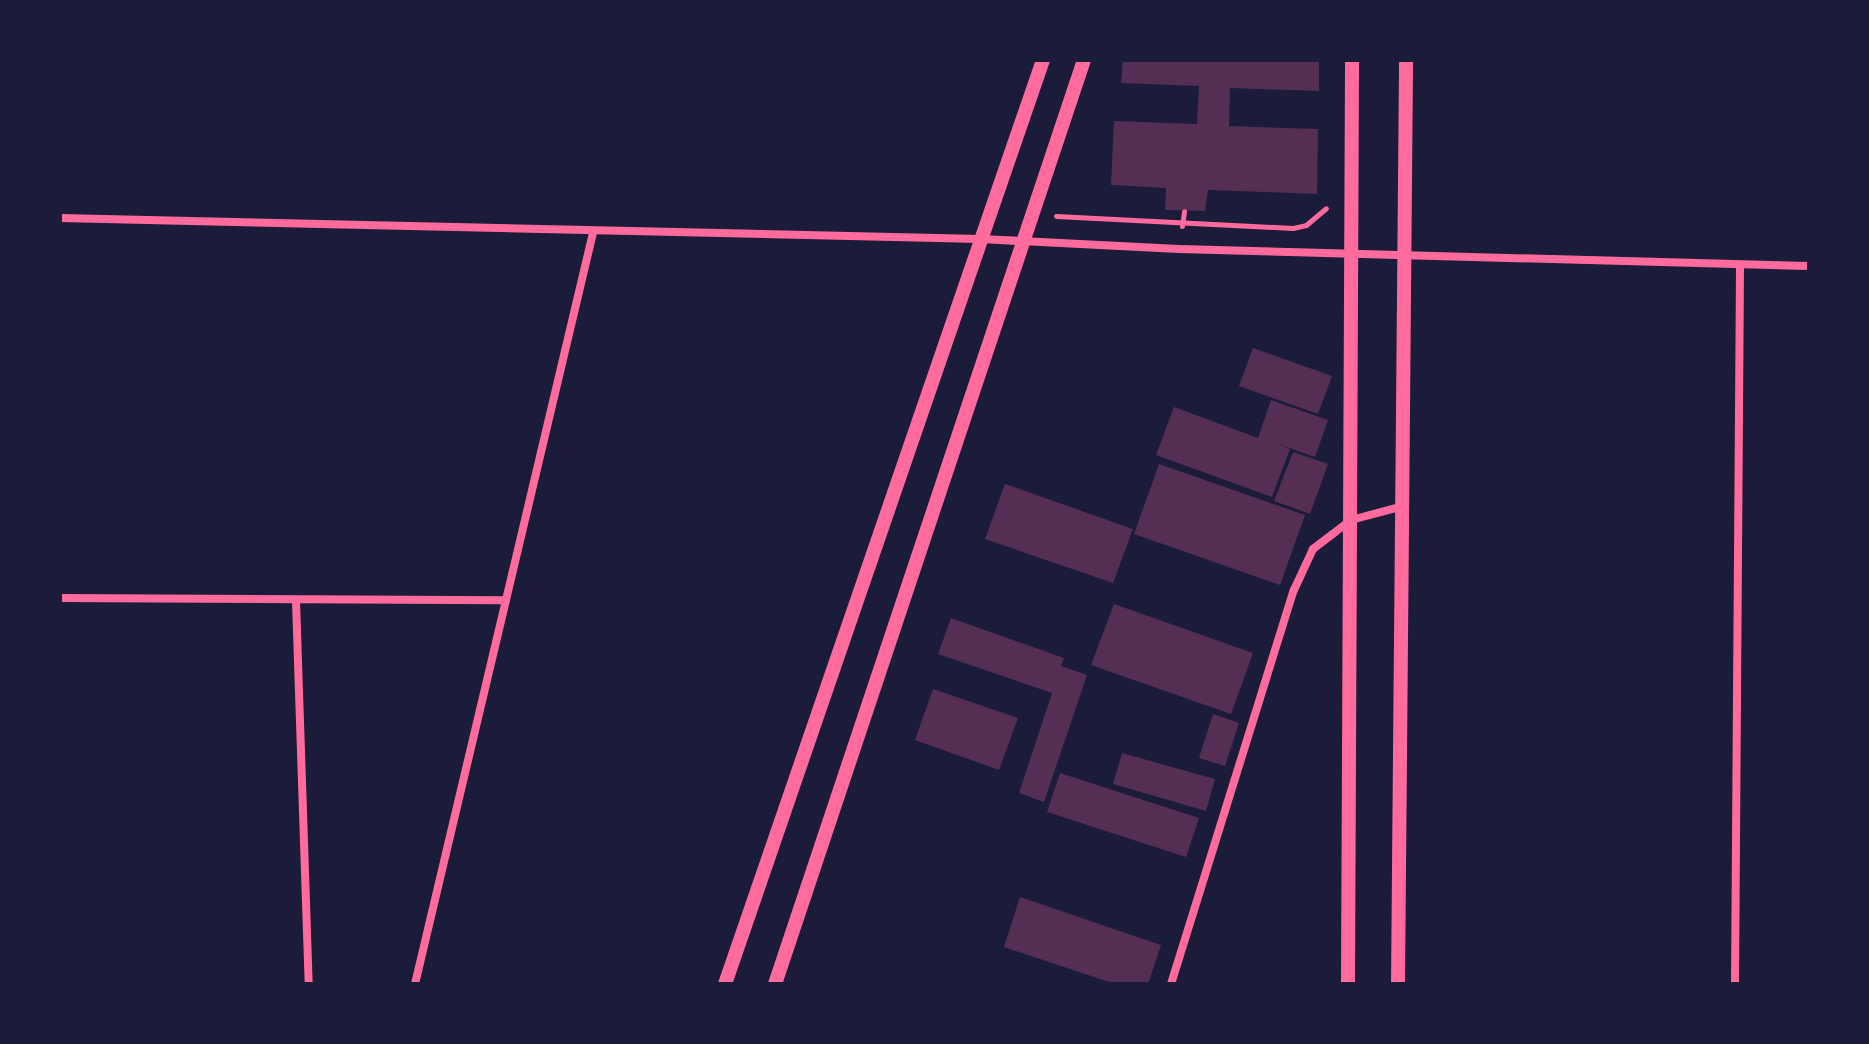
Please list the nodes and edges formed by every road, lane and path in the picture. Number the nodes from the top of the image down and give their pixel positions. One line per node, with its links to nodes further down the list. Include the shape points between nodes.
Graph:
1 (1043, 60): 9 (street)
2 (1084, 60): 10 (street)
3 (1352, 60): 11 (street)
4 (1406, 60): 12 (street)
5 (1049, 211): 7 (path, via 1057,216 1293,228)
6 (60, 218): 8 (street)
7 (1317, 218)
8 (593, 233): 9 (street); 18 (street)
9 (981, 239): 10 (street); 22 (street)
10 (1022, 244): 11 (street); 23 (street)
11 (1353, 251): 12 (street); 16 (street)
12 (1407, 254): 13 (street); 15 (street)
13 (1740, 266): 14 (street); 27 (street)
14 (1809, 266)
15 (1400, 507): 16 (street); 26 (street)
16 (1351, 520): 24 (street, via 1313,549 1294,590); 25 (street)
17 (60, 598): 19 (street)
18 (506, 600): 19 (street); 21 (street)
19 (296, 601): 20 (street)
20 (309, 984)
21 (415, 984)
22 (725, 984)
23 (775, 984)
24 (1171, 984)
25 (1348, 984)
26 (1398, 984)
27 (1735, 984)

